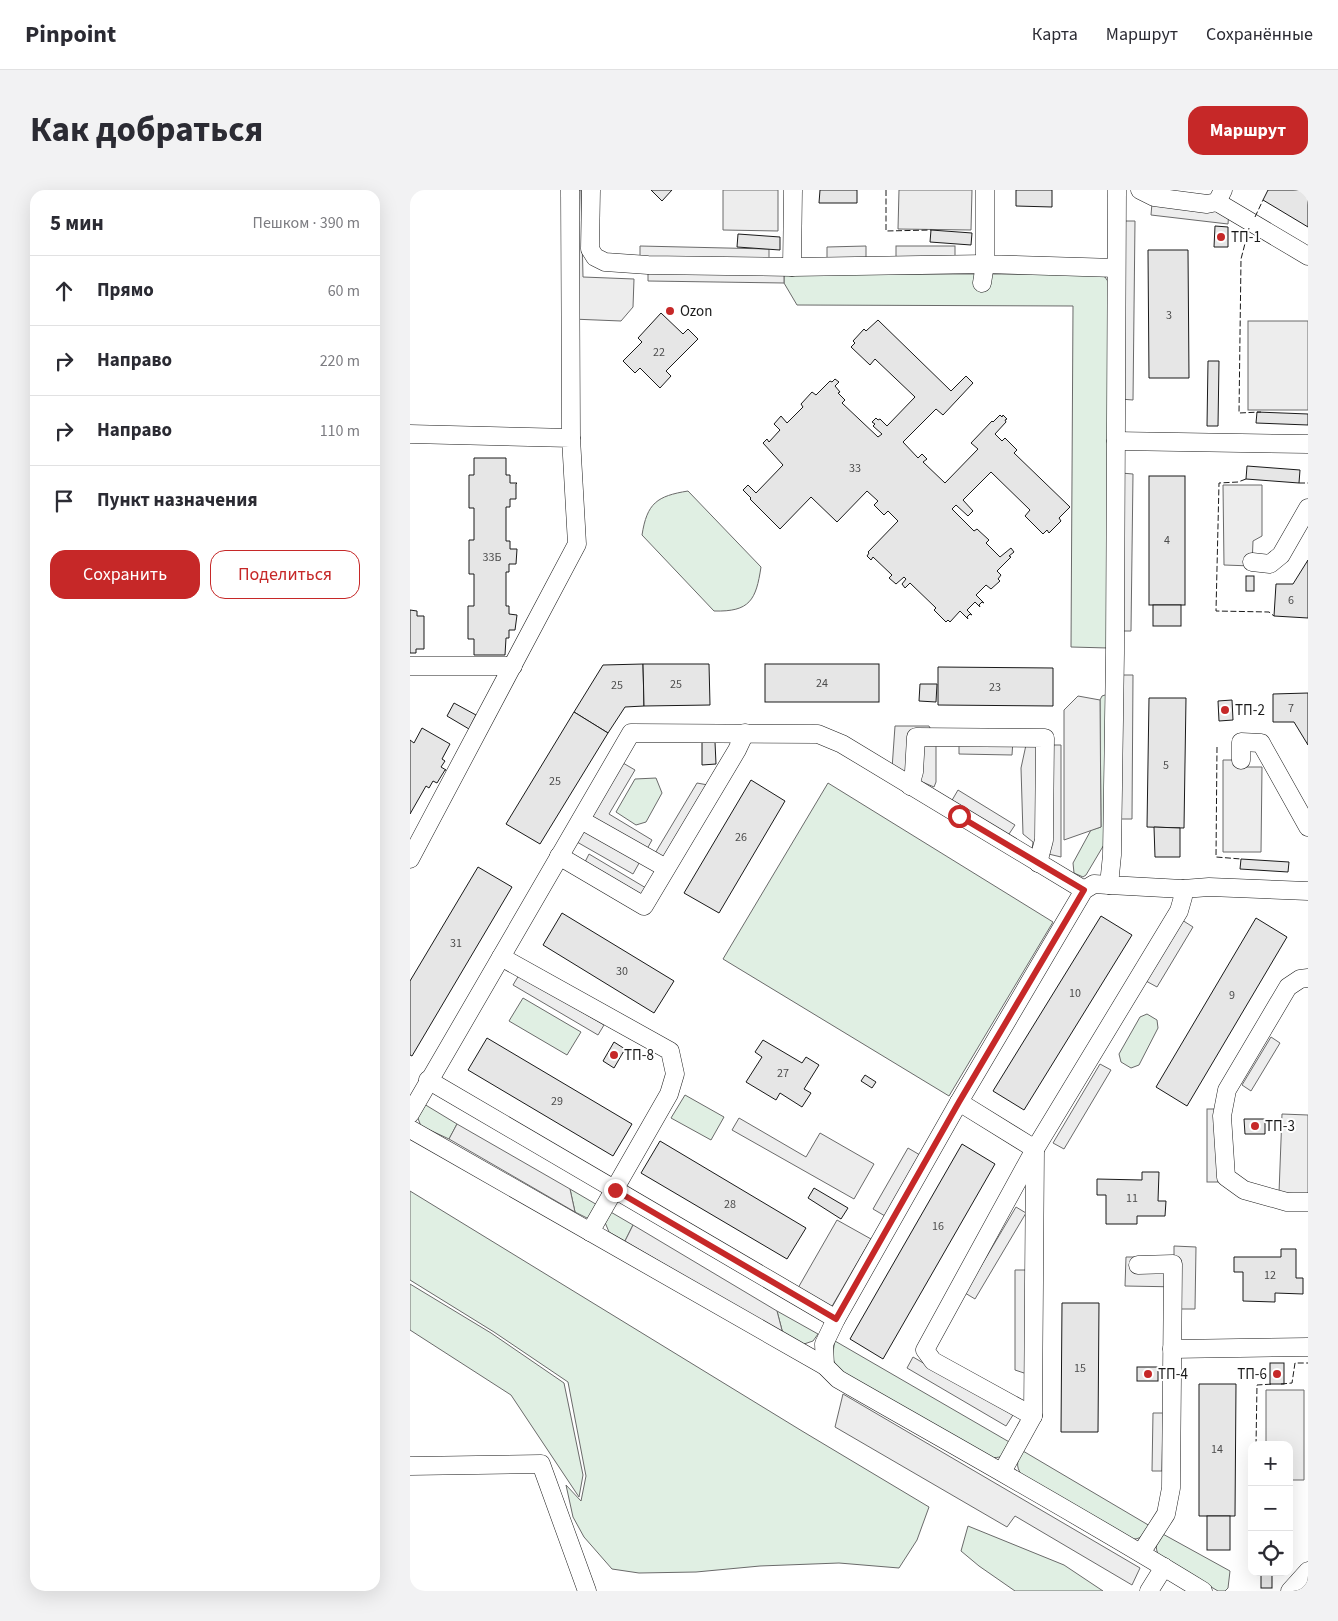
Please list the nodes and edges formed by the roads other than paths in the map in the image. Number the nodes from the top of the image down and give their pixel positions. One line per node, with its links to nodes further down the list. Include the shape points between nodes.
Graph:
1 (570, 190): 14 (street)
2 (590, 190): 10 (street, via 590,249 604,262)
3 (793, 190): 10 (street)
4 (985, 190): 9 (street)
5 (1117, 190): 11 (street)
6 (1140, 190): 7 (street, via 1154,197 1207,204)
7 (1220, 196): 8 (street)
8 (1308, 256)
9 (985, 264): 10 (street); 11 (street); 12 (street)
10 (792, 267)
11 (1116, 268): 15 (street)
12 (982, 283)
13 (410, 434): 14 (street)
14 (572, 438): 20 (street, via 577,544)
15 (1116, 441): 16 (street); 30 (street)
16 (1308, 444)
17 (1308, 508): 18 (street, via 1281,555 1270,564)
18 (1252, 562)
19 (410, 666): 20 (street)
20 (513, 666): 27 (street)
21 (745, 733): 23 (street, via 818,734 842,744); 24 (street, via 631,733); 29 (street)
22 (1241, 760): 25 (street, via 1241,742 1261,743)
23 (910, 786): 28 (street); 28 (street, via 916,737 1045,738 1044,840)
24 (581, 820): 26 (street); 29 (street)
25 (1308, 827)
26 (559, 856): 29 (street, via 644,906); 34 (street)
27 (410, 859)
28 (1038, 863): 32 (street)
29 (666, 868)
30 (1110, 885): 31 (street); 32 (street, via 1094,884)
31 (1183, 889): 33 (street); 40 (street, via 1179,911)
32 (1084, 890): 37 (street)
33 (1308, 891)
34 (501, 957): 36 (street); 41 (street, via 670,1051 674,1074 669,1094)
35 (1308, 978): 42 (street, via 1288,987 1227,1090 1222,1116 1226,1177 1244,1190 1287,1202)
36 (428, 1080): 38 (street); 41 (street)
37 (959, 1102): 40 (street); 45 (street)
38 (410, 1114)
39 (410, 1129): 43 (street)
40 (1035, 1149): 49 (street); 49 (street, via 925,1350 933,1361)
41 (615, 1190): 43 (street); 45 (street)
42 (1308, 1202)
43 (590, 1232): 48 (street)
44 (1138, 1265): 47 (street, via 1173,1264)
45 (836, 1319): 48 (street, via 824,1344)
46 (1308, 1347): 47 (street)
47 (1172, 1349): 52 (street, via 1171,1488 1166,1514)
48 (825, 1366): 51 (street, via 838,1379)
49 (1033, 1416): 51 (street)
50 (410, 1466): 55 (street, via 541,1464)
51 (1002, 1472): 52 (street)
52 (1140, 1552): 53 (street)
53 (1164, 1567): 56 (street); 57 (street)
54 (1308, 1571): 58 (street)
55 (587, 1591)
56 (1149, 1591)
57 (1203, 1591)
58 (1290, 1591)

